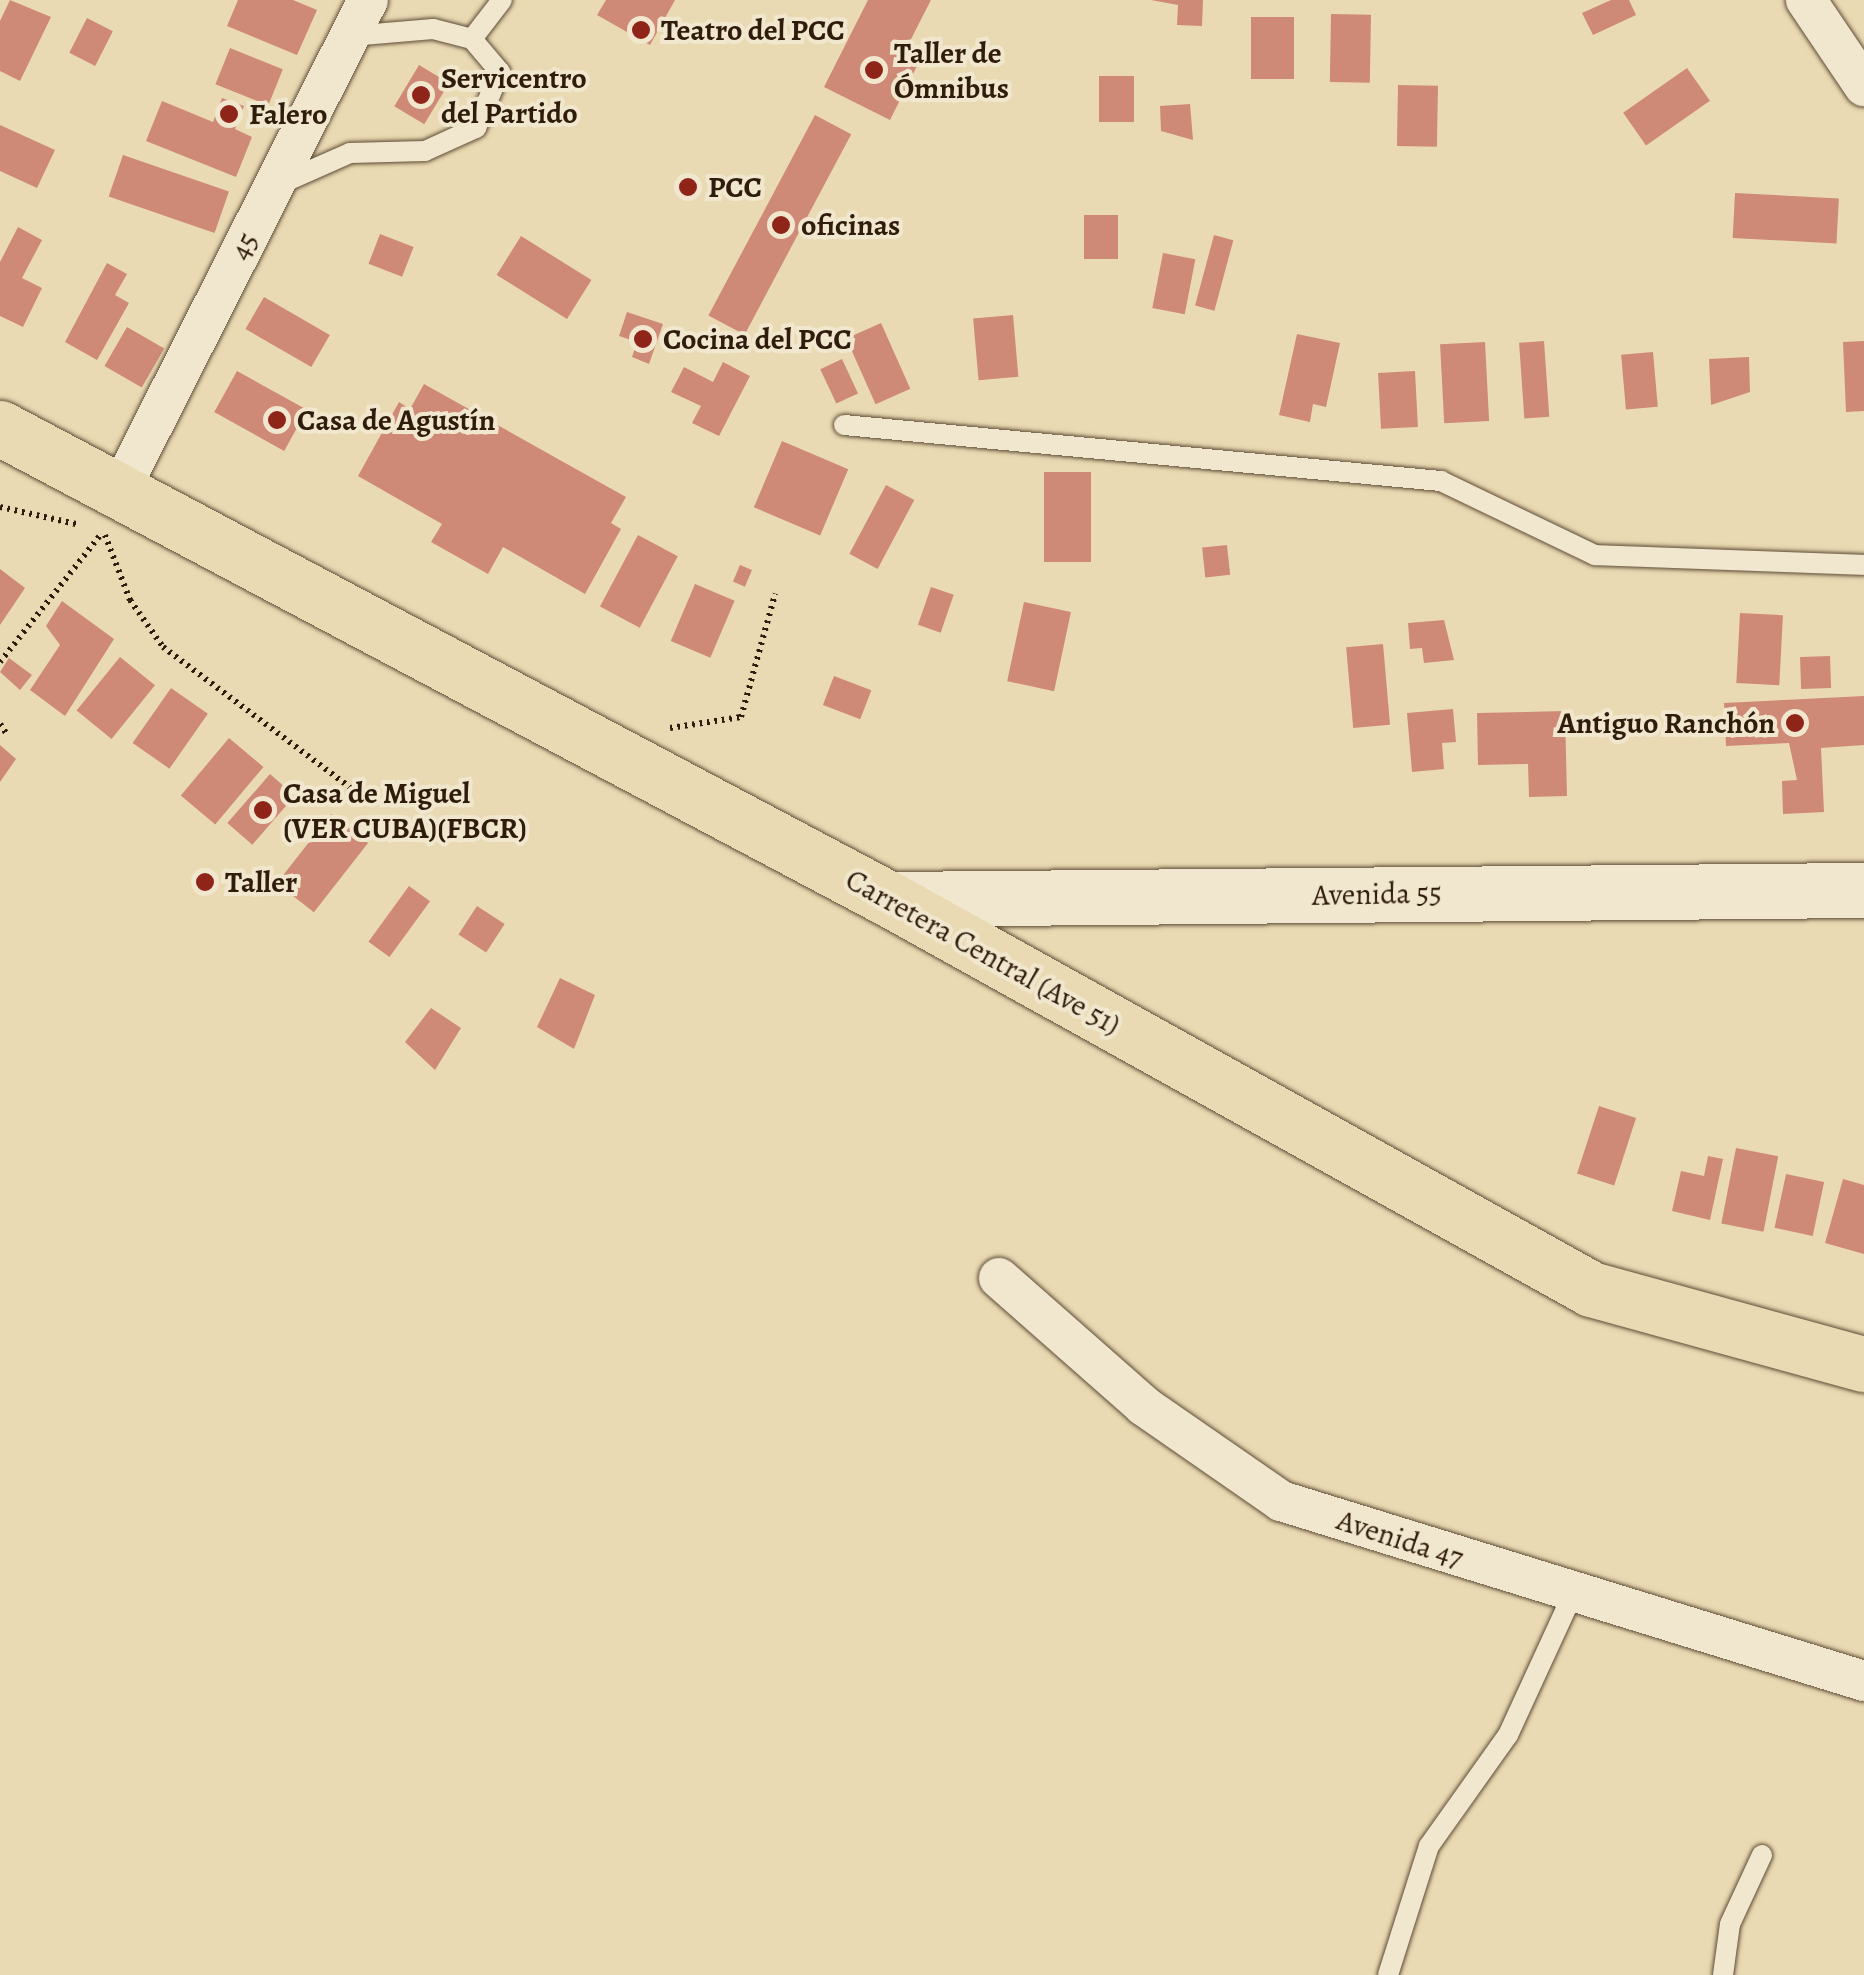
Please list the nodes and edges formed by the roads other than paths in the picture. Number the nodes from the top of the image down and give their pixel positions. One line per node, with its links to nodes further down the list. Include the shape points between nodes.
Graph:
1 (368, 0): 4 (street, 45)
2 (502, 0): 5 (lane)
3 (1806, 0): 6 (street)
4 (350, 36): 5 (lane, via 433,29); 7 (street, 45)
5 (472, 39): 7 (lane, via 500,72 476,128 426,151 350,154)
6 (1864, 86)
7 (274, 186): 10 (street, 45)
8 (844, 425): 11 (lane, via 1440,481 1595,556)
9 (0, 428): 10 (main road, Carretera Central (Ave 51))
10 (111, 511): 13 (main road, Carretera Central (Ave 51), via 644,770)
11 (1864, 565)
12 (1864, 890): 13 (street, Avenida 55)
13 (889, 899): 15 (main road, Carretera Central (Ave 51), via 1592,1289)
14 (999, 1278): 16 (street, Avenida 47, via 1144,1406 1281,1501)
15 (1864, 1364)
16 (1573, 1594): 17 (street, Avenida 47); 19 (lane, via 1508,1736 1439,1825)
17 (1864, 1681)
18 (1762, 1855): 20 (lane, via 1730,1924)
19 (1388, 1975)
20 (1724, 1975)

